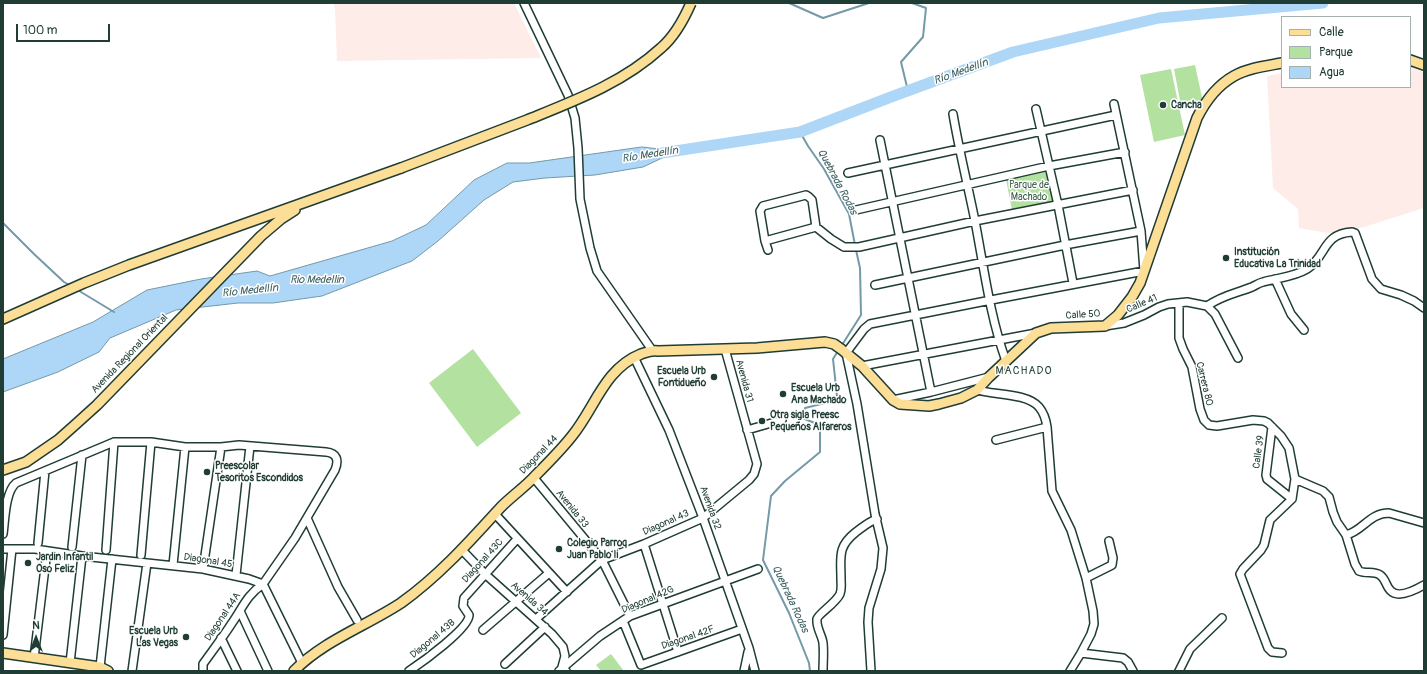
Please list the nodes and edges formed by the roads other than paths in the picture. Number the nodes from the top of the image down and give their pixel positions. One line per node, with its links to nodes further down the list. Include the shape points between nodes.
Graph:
1 (524, 3): 47 (street, via 568,95 575,118 580,199 597,272)
2 (691, 3): 20 (main road, bridge, via 675,32 662,48 628,74 601,88 546,112)
3 (1411, 60): 5 (main road)
4 (1281, 63): 31 (main road, Calle 50, via 1246,70 1233,76 1204,105 1197,118)
5 (1424, 65)
6 (1114, 104): 9 (street)
7 (1036, 109): 10 (street)
8 (953, 114): 12 (street)
9 (1116, 115): 10 (street); 13 (street)
10 (1042, 130): 12 (street); 15 (street)
11 (880, 140): 14 (street)
12 (959, 149): 14 (street); 17 (street)
13 (1125, 152): 15 (street); 18 (street)
14 (885, 164): 16 (street); 19 (street)
15 (1049, 166): 17 (street); 21 (street)
16 (848, 173)
17 (966, 184): 19 (street); 23 (street)
18 (1133, 190): 21 (street); 25 (street)
19 (892, 201): 22 (street); 26 (street)
20 (307, 202): 41 (main road, via 143,260); 70 (main road, Avenida Regional Oriental, via 261,236 97,404 58,440 26,462)
21 (1058, 205): 23 (street); 28 (street)
22 (856, 210)
23 (975, 222): 26 (street); 30 (street)
24 (816, 227): 26 (street, via 831,239 851,247); 27 (street); 27 (street, via 812,200 809,196 763,206 760,211)
25 (1141, 231): 28 (street); 31 (street)
26 (900, 238): 32 (street)
27 (765, 241): 29 (street)
28 (1065, 245): 30 (street); 34 (street)
29 (768, 250)
30 (982, 263): 32 (street); 36 (street)
31 (1144, 271): 34 (street); 42 (main road, Calle 50, via 1132,297 1118,315)
32 (909, 278): 35 (street); 40 (street)
33 (1275, 280): 38 (street, via 1227,294); 39 (street, via 1298,273 1310,266 1334,236 1355,232 1372,279 1381,289 1401,295); 43 (street, via 1288,309)
34 (1073, 284): 36 (street)
35 (875, 285)
36 (991, 300): 40 (street); 45 (street)
37 (1179, 303): 38 (street, Calle 41); 42 (street, Calle 41, via 1168,304 1144,316); 60 (street, Carrera 80, via 1179,338 1192,367 1204,420 1209,425 1216,426 1253,420 1264,421)
38 (1207, 306): 51 (street, via 1216,314)
39 (1424, 308)
40 (915, 315): 48 (street, via 870,324); 49 (street)
41 (3, 319)
42 (1105, 326): 44 (main road, Calle 50, via 1051,328)
43 (1304, 330)
44 (1036, 333): 45 (street); 52 (main road, Calle 50)
45 (998, 340): 49 (street); 52 (street)
46 (725, 349): 47 (main road, Diagonal 44); 48 (main road, Diagonal 44, via 825,342 834,344); 61 (street, Avenida 31)
47 (652, 350): 50 (main road, Diagonal 44)
48 (844, 351): 53 (main road); 78 (street, via 857,404)
49 (923, 354): 53 (street); 56 (street)
50 (634, 357): 72 (main road, Diagonal 44, via 621,365 606,383 573,436); 77 (street, Avenida 32, via 669,430)
51 (1238, 358)
52 (1006, 361): 54 (main road, Calle 50)
53 (862, 366): 57 (main road)
54 (989, 377): 55 (main road, Calle 50); 56 (street)
55 (977, 390): 57 (main road, Calle 50, via 961,398 929,406 900,404); 59 (street, via 1033,401 1040,407)
56 (931, 392): 57 (street)
57 (893, 400)
58 (782, 420): 61 (street)
59 (1047, 427): 62 (street); 103 (street, via 1052,491 1072,530)
60 (1272, 427): 73 (street, via 1289,448); 74 (street, Calle 39, via 1267,479)
61 (747, 430): 69 (street, Avenida 31)
62 (996, 440)
63 (114, 442): 64 (street); 68 (street); 89 (street)
64 (151, 442): 66 (street); 92 (street)
65 (250, 446): 67 (street); 76 (street, via 332,452 338,460 335,470); 102 (street)
66 (185, 447): 67 (street); 97 (street)
67 (221, 447): 98 (street)
68 (82, 455): 71 (street); 86 (street)
69 (756, 464): 77 (street, Diagonal 43, via 754,474 749,480)
70 (3, 470)
71 (45, 471): 80 (street, via 12,486); 84 (street)
72 (534, 478): 75 (main road, Diagonal 44); 95 (street, Avenida 33)
73 (1295, 479): 74 (street); 81 (street, via 1323,491 1329,497 1337,522)
74 (1292, 499): 126 (street, via 1270,520 1264,545 1240,574 1268,648 1272,652)
75 (495, 514): 82 (street); 90 (main road, Diagonal 44)
76 (307, 518): 105 (street); 114 (street, via 338,587)
77 (703, 518): 85 (street, Diagonal 43); 104 (street, Avenida 32)
78 (877, 519): 141 (street, via 867,523 846,542 841,552 840,595 817,619 823,643); 142 (street, via 883,548 882,568 869,608)
79 (1424, 523): 81 (street, via 1385,512 1368,519 1355,532)
80 (3, 534)
81 (1346, 535): 106 (street, via 1360,572 1372,572 1381,576 1395,593 1400,594)
82 (517, 539): 100 (street); 101 (street, Diagonal 43C)
83 (1109, 541): 103 (street, via 1112,565)
84 (38, 543)
85 (644, 544): 95 (street, Diagonal 43); 109 (street)
86 (72, 547)
87 (3, 549): 88 (street, Diagonal 45)
88 (12, 549): 91 (street, Diagonal 45); 120 (street)
89 (106, 550)
90 (462, 550): 101 (street, Avenida 34); 129 (main road, Diagonal 44, via 401,602)
91 (47, 551): 93 (street, Diagonal 45); 127 (street)
92 (140, 555)
93 (82, 556): 94 (street, Diagonal 45); 128 (street)
94 (112, 559): 96 (street, Diagonal 45); 132 (street)
95 (602, 560): 107 (street, Diagonal 43); 111 (street, Avenida 33)
96 (147, 563): 97 (street, Diagonal 45); 134 (street)
97 (173, 565): 98 (street, Diagonal 45)
98 (203, 569): 102 (street, Diagonal 45)
99 (758, 569): 104 (street, Diagonal 42G)
100 (549, 573): 107 (street); 108 (street)
101 (485, 574): 108 (street, Avenida 34); 116 (street, Diagonal 43C, via 464,598 463,606 469,617)
102 (236, 575): 105 (street, Diagonal 45)
103 (1086, 578): 125 (street, via 1094,624)
104 (725, 581): 109 (street, Diagonal 42G); 118 (street, Avenida 32)
105 (263, 584): 110 (street, Diagonal 44A, via 251,593); 129 (street)
106 (1424, 585)
107 (567, 592): 113 (street, Diagonal 43)
108 (515, 601): 113 (street, Avenida 34); 119 (street)
109 (662, 603): 111 (street, Diagonal 42G); 123 (street)
110 (240, 611): 121 (street, Diagonal 44A); 136 (street)
111 (630, 616): 115 (street, Diagonal 42G)
112 (1222, 618): 145 (street, via 1190,649)
113 (536, 619): 117 (street, Avenida 34)
114 (357, 620)
115 (623, 620): 123 (street, Diagonal 42F, via 640,664); 133 (street, Diagonal 42G, via 600,636)
116 (468, 622): 138 (street, Diagonal 43B, via 450,640)
117 (545, 626): 130 (street); 133 (street, Avenida 34, via 563,647 565,656)
118 (742, 629): 122 (street, Avenida 32); 123 (street, Diagonal 42F)
119 (483, 630)
120 (3, 635)
121 (222, 638): 131 (street, Diagonal 44A); 135 (street)
122 (749, 648): 139 (street); 140 (street, Avenida 32)
123 (678, 652)
124 (3, 653): 127 (main road)
125 (1081, 653): 143 (street); 144 (street, via 1123,658)
126 (1282, 654)
127 (34, 658): 128 (main road)
128 (70, 663): 132 (main road)
129 (302, 663): 137 (main road, Diagonal 44)
130 (505, 664)
131 (203, 667)
132 (104, 669)
133 (562, 670)
134 (132, 671)
135 (236, 671)
136 (268, 671)
137 (294, 671)
138 (409, 671)
139 (744, 671)
140 (755, 671)
141 (823, 671)
142 (871, 671)
143 (1070, 671)
144 (1133, 671)
145 (1179, 671)

